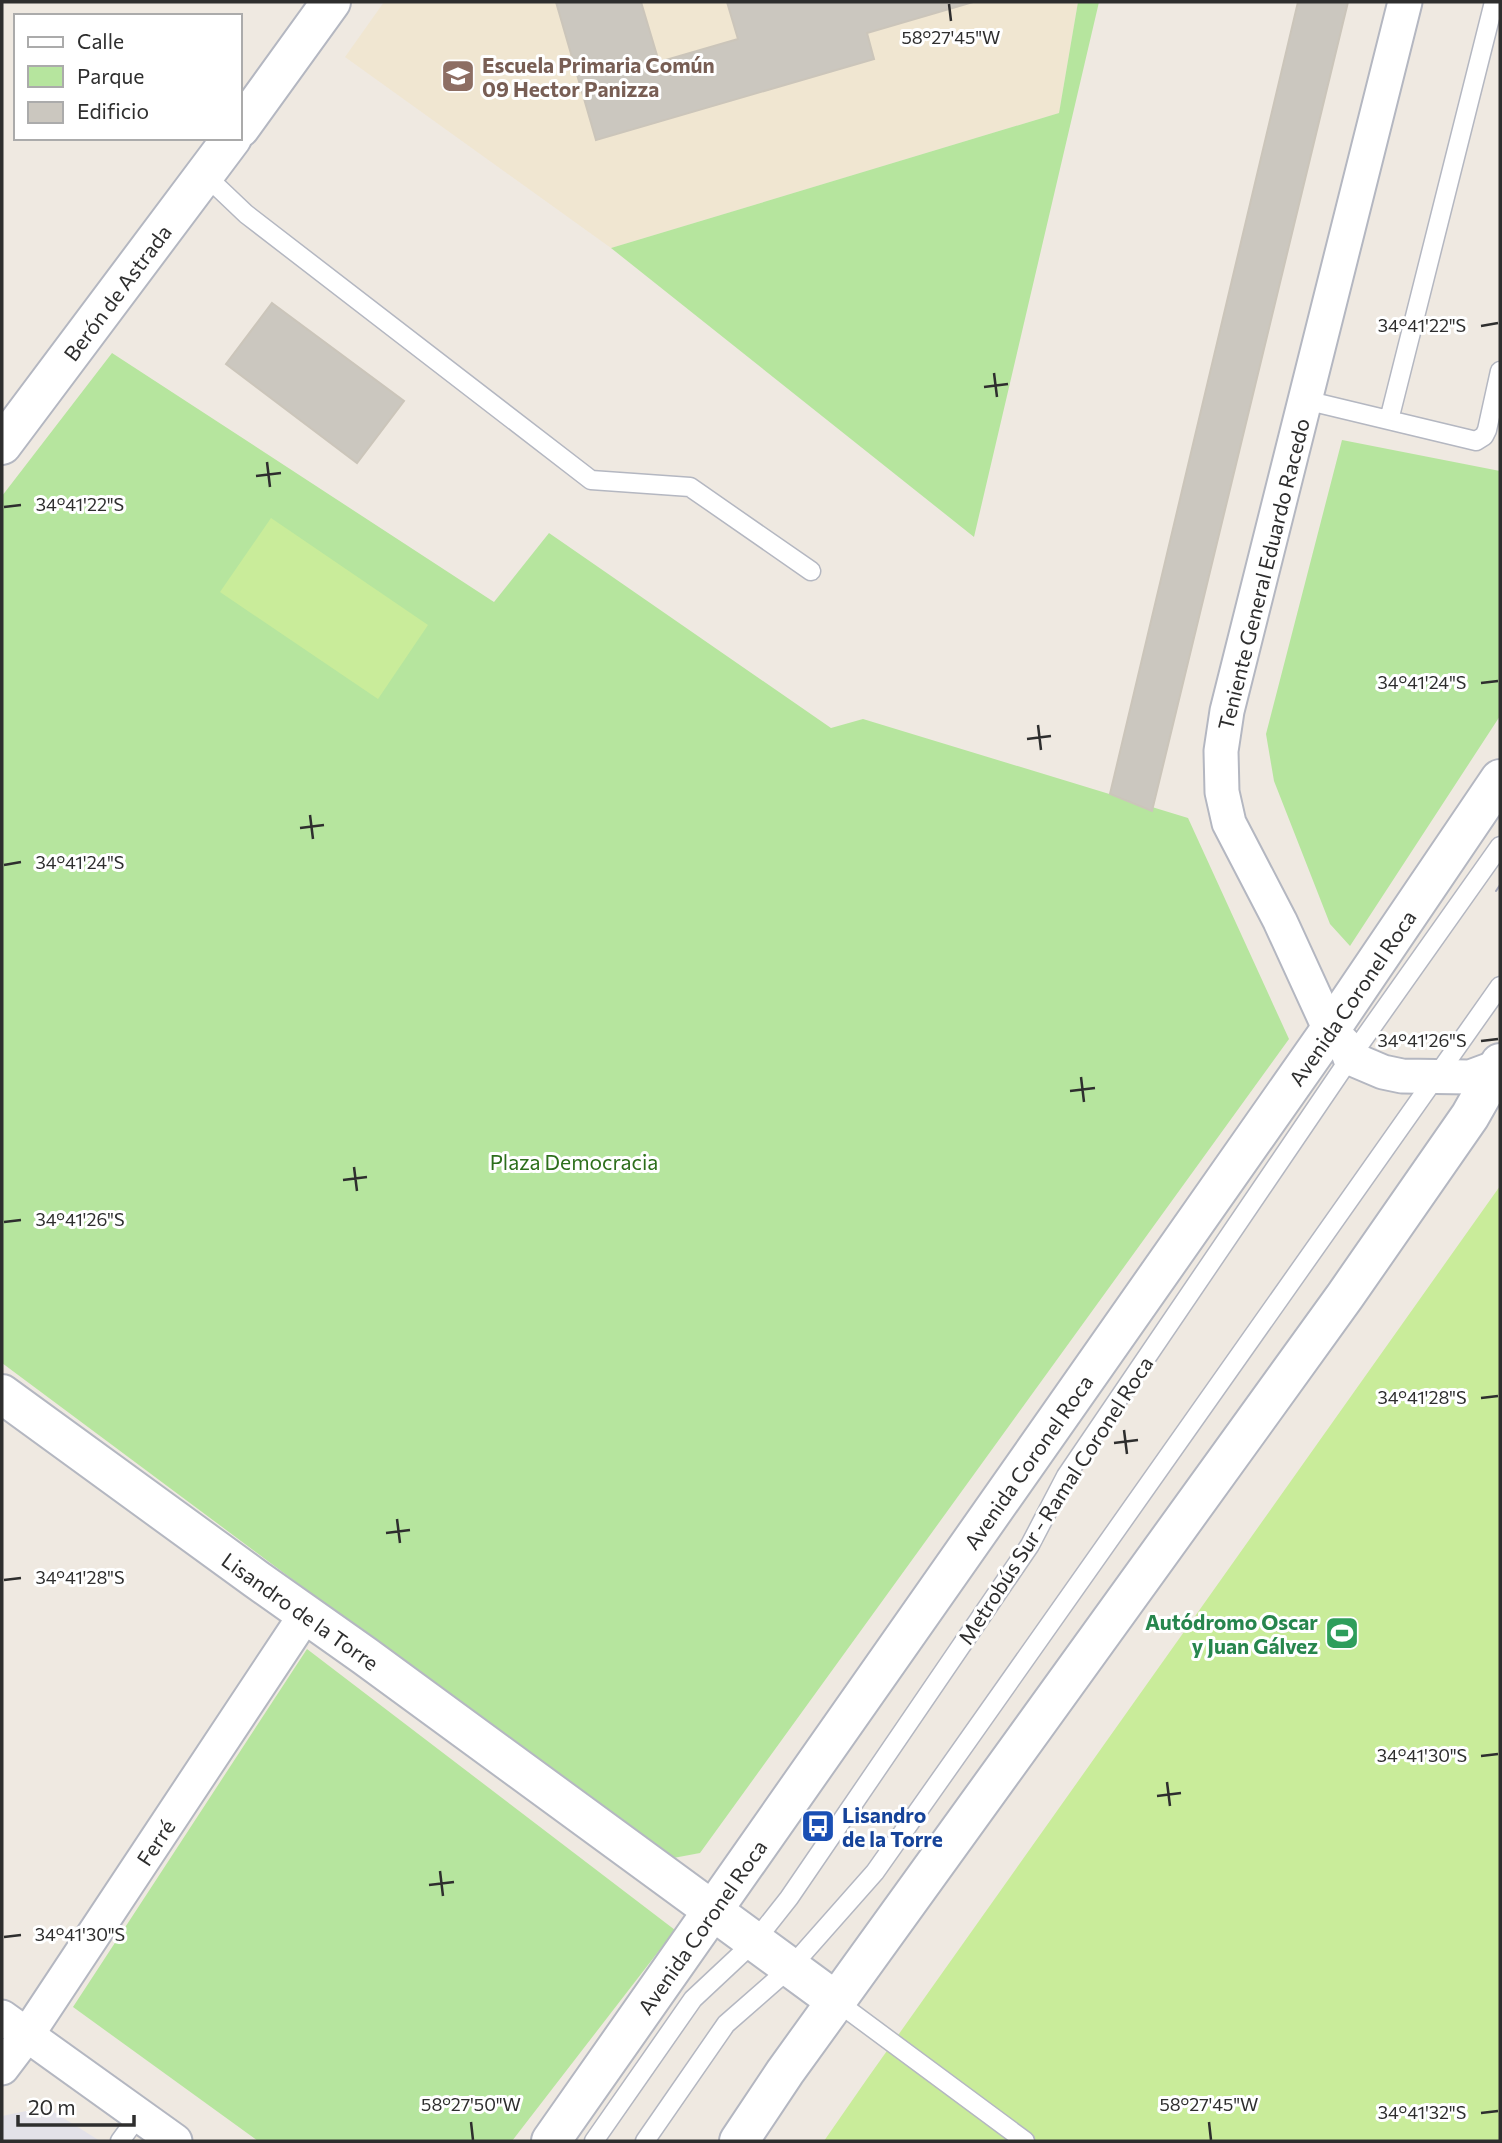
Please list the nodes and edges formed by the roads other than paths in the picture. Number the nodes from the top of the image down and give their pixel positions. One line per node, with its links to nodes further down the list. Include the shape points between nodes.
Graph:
1 (297, 2): 6 (main road)
2 (331, 2): 6 (main road)
3 (1405, 2): 11 (street, Teniente General Eduardo Racedo)
4 (1495, 2): 5 (lane); 12 (lane)
5 (1500, 5)
6 (300, 46): 7 (main road)
7 (242, 125)
8 (231, 140): 9 (main road, Berón de Astrada)
9 (205, 175): 13 (main road, Berón de Astrada); 14 (lane, via 246,214 591,480 690,488)
10 (1500, 371): 12 (lane, via 1487,430 1476,441)
11 (1306, 400): 12 (lane); 18 (street, Teniente General Eduardo Racedo, via 1227,710 1220,751 1222,792 1229,824)
12 (1389, 420)
13 (2, 445)
14 (811, 571)
15 (1500, 779): 18 (main road, Avenida Coronel Roca)
16 (1500, 846): 18 (lane, Metrobús Sur - Ramal Coronel Roca)
17 (1500, 986): 20 (lane)
18 (1340, 1044): 20 (street, via 1383,1072); 23 (main road, Avenida Coronel Roca); 24 (lane, Metrobús Sur - Ramal Coronel Roca, via 1066,1476 1030,1545)
19 (1499, 1065): 20 (street, via 1470,1077); 26 (main road, via 1470,1116 1345,1296)
20 (1435, 1076): 25 (lane, via 875,1871)
21 (2, 1394): 22 (main road, Lisandro de la Torre)
22 (306, 1614): 23 (main road, Lisandro de la Torre); 27 (street, Ferré)
23 (714, 1911): 24 (main road, Lisandro de la Torre); 31 (main road, Avenida Coronel Roca)
24 (755, 1941): 25 (main road, Lisandro de la Torre); 32 (lane, Metrobús Sur - Ramal Coronel Roca, via 693,1999)
25 (791, 1968): 26 (main road, Lisandro de la Torre); 33 (lane, via 726,2024)
26 (836, 2001): 34 (main road); 35 (lane)
27 (14, 2026): 28 (street, Ferré); 29 (street)
28 (2, 2068)
29 (130, 2128): 30 (street)
30 (175, 2141)
31 (551, 2141)
32 (594, 2141)
33 (645, 2141)
34 (739, 2141)
35 (1025, 2141)

